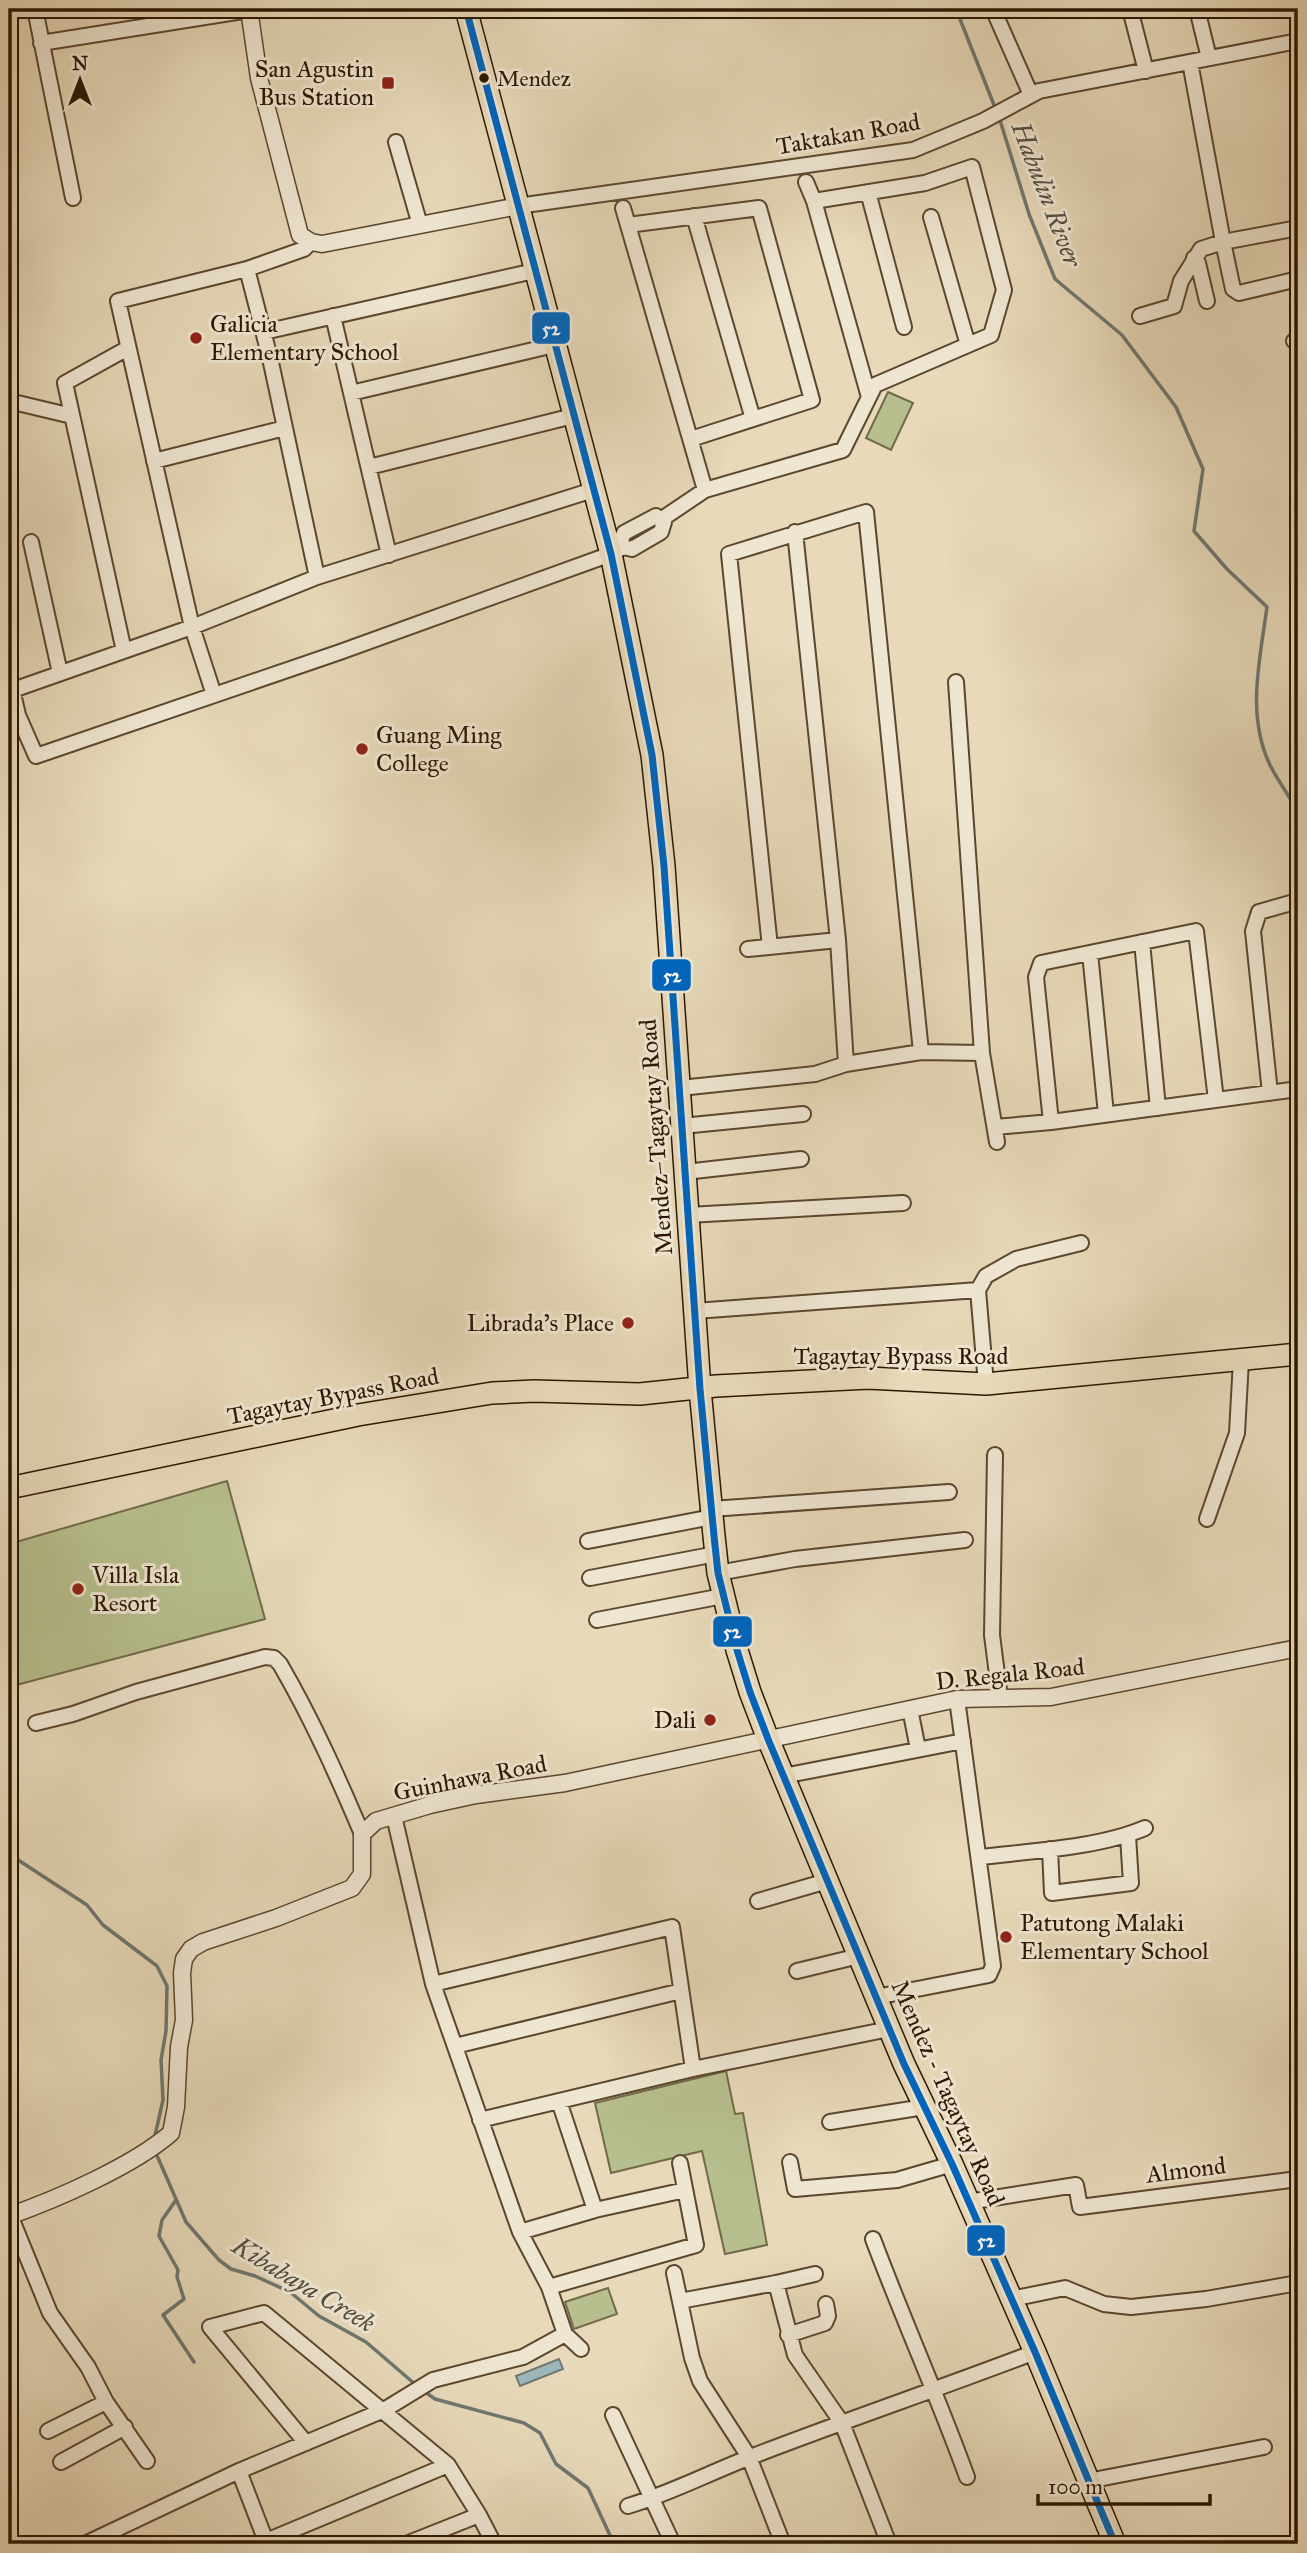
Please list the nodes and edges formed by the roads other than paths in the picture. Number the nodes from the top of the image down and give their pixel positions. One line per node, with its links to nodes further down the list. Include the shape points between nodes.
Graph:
1 (35, 9): 8 (street)
2 (249, 9): 8 (street); 25 (street, via 260,78 300,235)
3 (466, 9): 18 (main road, Mendez–Tagaytay Road)
4 (993, 9): 12 (street)
5 (1130, 9): 11 (street)
6 (1196, 9): 9 (street)
7 (1298, 41): 9 (street, Taktakan Road)
8 (41, 43): 16 (street)
9 (1209, 58): 10 (street, Taktakan Road)
10 (1190, 62): 11 (street, Taktakan Road); 26 (street)
11 (1146, 71): 12 (street, Taktakan Road)
12 (1031, 95): 18 (street, Taktakan Road, via 913,150)
13 (396, 142): 22 (street)
14 (806, 182): 17 (street)
15 (868, 192): 17 (street); 34 (street); 37 (street, via 925,183 972,167 1004,290 991,335)
16 (73, 198)
17 (814, 201): 40 (street)
18 (518, 206): 22 (street); 29 (main road, Mendez–Tagaytay Road)
19 (623, 208): 23 (street)
20 (694, 216): 23 (street); 44 (street); 44 (street, via 759,208 812,400)
21 (931, 216): 37 (street)
22 (420, 225): 25 (street, via 322,244)
23 (628, 225): 46 (street)
24 (1298, 228): 26 (street)
25 (311, 242): 28 (street, via 304,249)
26 (1223, 242): 27 (street, via 1201,249); 30 (street, via 1233,289 1239,293)
27 (1194, 258): 31 (street); 33 (street, via 1174,306)
28 (247, 268): 35 (street); 38 (street, via 118,301)
29 (534, 271): 32 (street); 36 (main road, Mendez–Tagaytay Road)
30 (1298, 279)
31 (1207, 301)
32 (332, 316): 35 (street); 39 (street)
33 (1140, 316)
34 (904, 327)
35 (264, 332): 45 (street)
36 (554, 345): 39 (street); 43 (main road, Mendez–Tagaytay Road)
37 (968, 345): 40 (street, via 875,385)
38 (128, 348): 42 (street, via 65,383); 47 (street)
39 (351, 393): 48 (street)
40 (869, 397): 49 (street, via 843,450)
41 (9, 401): 42 (street)
42 (72, 416): 57 (street)
43 (573, 416): 48 (street); 50 (main road, Mendez–Tagaytay Road)
44 (753, 419): 46 (street)
45 (285, 428): 47 (street); 55 (street)
46 (691, 439): 49 (street)
47 (154, 461): 56 (street)
48 (369, 467): 54 (street)
49 (705, 489): 53 (street, via 662,519 653,516 624,533)
50 (593, 490): 53 (main road, Mendez–Tagaytay Road, via 604,529); 54 (street)
51 (795, 532): 64 (street); 66 (street, via 729,554); 69 (street, via 866,512)
52 (30, 542): 58 (street)
53 (617, 550): 61 (street); 72 (main road, Mendez–Tagaytay Road, via 657,793)
54 (389, 555): 55 (street)
55 (317, 577): 56 (street)
56 (192, 626): 57 (street); 61 (street)
57 (124, 651): 58 (street)
58 (60, 673): 60 (street)
59 (956, 682): 70 (street)
60 (11, 683): 62 (street)
61 (214, 695): 62 (street, via 36,756)
62 (14, 717)
63 (1298, 901): 74 (street, via 1259,912 1253,932)
64 (838, 940): 66 (street); 71 (street)
65 (1142, 942): 68 (street); 75 (street, via 1196,930); 76 (street)
66 (770, 947): 67 (street)
67 (748, 949)
68 (1090, 953): 78 (street); 79 (street, via 1041,963 1036,977)
69 (921, 1052): 70 (street); 71 (street)
70 (982, 1054): 81 (street)
71 (846, 1064): 72 (street, via 815,1074)
72 (680, 1088): 80 (main road, Mendez–Tagaytay Road)
73 (1298, 1089): 74 (street)
74 (1270, 1093): 75 (street)
75 (1216, 1100): 76 (street)
76 (1158, 1108): 78 (street)
77 (803, 1114): 80 (street)
78 (1106, 1115): 79 (street)
79 (1051, 1122): 81 (street)
80 (682, 1126): 84 (main road, Mendez–Tagaytay Road)
81 (995, 1127): 82 (street)
82 (997, 1142)
83 (801, 1158): 84 (street)
84 (685, 1172): 86 (main road, Mendez–Tagaytay Road)
85 (903, 1203): 86 (street)
86 (688, 1215): 89 (main road, Mendez–Tagaytay Road)
87 (1082, 1243): 88 (street, via 1016,1259 986,1276)
88 (978, 1290): 89 (street); 92 (street)
89 (695, 1311): 93 (main road, Mendez–Tagaytay Road)
90 (1298, 1354): 91 (main road, Tagaytay Bypass Road)
91 (1241, 1360): 92 (main road, Tagaytay Bypass Road); 98 (street, via 1237,1433)
92 (986, 1384): 93 (main road, Tagaytay Bypass Road, via 868,1378)
93 (700, 1389): 95 (main road, Tagaytay Bypass Road, via 472,1395); 97 (main road, Mendez–Tagaytay Road)
94 (995, 1455): 106 (street, via 992,1635)
95 (9, 1488)
96 (949, 1492): 97 (street)
97 (712, 1513): 100 (street); 101 (main road, Mendez–Tagaytay Road)
98 (1207, 1519)
99 (965, 1540): 101 (street)
100 (587, 1541)
101 (717, 1563): 102 (street); 103 (main road, Mendez–Tagaytay Road)
102 (590, 1578)
103 (723, 1596): 104 (street); 110 (main road, Mendez–Tagaytay Road)
104 (597, 1620)
105 (1298, 1648): 106 (street, D. Regala Road, via 1051,1697)
106 (1000, 1698): 107 (street, D. Regala Road)
107 (957, 1699): 108 (street, D. Regala Road); 111 (street)
108 (910, 1709): 110 (street, D. Regala Road); 112 (street)
109 (36, 1723): 116 (street, via 106,1700 274,1658 306,1709)
110 (768, 1738): 113 (main road, Mendez - Tagaytay Road); 114 (street, Guinhawa Road, via 565,1783 475,1795)
111 (963, 1741): 112 (street); 119 (street)
112 (918, 1749): 113 (street)
113 (783, 1776): 120 (main road, Mendez - Tagaytay Road)
114 (394, 1816): 116 (street, Guinhawa Road, via 376,1821); 124 (street)
115 (1145, 1828): 117 (street)
116 (362, 1834): 141 (street, via 362,1874 352,1888 203,1942 184,1959 184,2020 171,2133 96,2178)
117 (1128, 1836): 118 (street); 118 (street, via 1130,1883 1052,1893)
118 (1050, 1849): 119 (street)
119 (980, 1857): 126 (street, via 993,1966 989,1975)
120 (827, 1881): 121 (street); 122 (main road, Mendez - Tagaytay Road)
121 (758, 1901)
122 (859, 1956): 123 (street); 126 (main road, Mendez - Tagaytay Road)
123 (797, 1971)
124 (433, 1984): 125 (street, via 672,1927); 128 (street)
125 (681, 1991): 128 (street); 129 (street)
126 (876, 1997): 127 (main road, Mendez - Tagaytay Road)
127 (889, 2029): 129 (street); 131 (main road, Mendez - Tagaytay Road)
128 (455, 2046): 132 (street)
129 (693, 2069): 130 (street)
130 (559, 2101): 132 (street); 140 (street)
131 (924, 2107): 133 (street); 136 (main road, Mendez - Tagaytay Road)
132 (480, 2120): 142 (street)
133 (830, 2122)
134 (790, 2162): 136 (street, via 795,2189 897,2180)
135 (680, 2163): 138 (street)
136 (952, 2164): 139 (main road, Mendez - Tagaytay Road)
137 (1298, 2179): 139 (street, Almond, via 1080,2207 1076,2185)
138 (685, 2190): 140 (street); 148 (street, via 696,2245)
139 (968, 2202): 149 (main road, Mendez - Tagaytay Road)
140 (595, 2210): 142 (street)
141 (10, 2216): 157 (street, via 50,2314 88,2367)
142 (520, 2232): 148 (street)
143 (873, 2239): 156 (street)
144 (674, 2273): 150 (street)
145 (815, 2274): 146 (street)
146 (776, 2283): 150 (street); 153 (street)
147 (1298, 2283): 149 (street, via 1206,2300 1131,2307 1104,2304 1065,2288)
148 (549, 2287): 152 (street)
149 (1011, 2299): 155 (main road, Mendez - Tagaytay Road)
150 (680, 2301): 165 (street, via 700,2381)
151 (826, 2304): 153 (street, via 825,2323)
152 (565, 2334): 154 (street); 158 (street, via 523,2357 433,2380)
153 (788, 2335): 160 (street, via 794,2355)
154 (580, 2349)
155 (1035, 2352): 156 (street); 171 (main road, Mendez - Tagaytay Road)
156 (935, 2390): 160 (street); 170 (street)
157 (106, 2402): 161 (street); 162 (street)
158 (384, 2410): 163 (street); 163 (street, via 264,2313 210,2327); 168 (street)
159 (613, 2415): 172 (street)
160 (842, 2423): 165 (street); 181 (street)
161 (125, 2427): 166 (street); 167 (street)
162 (48, 2431)
163 (306, 2444): 169 (street)
164 (1264, 2446): 171 (street)
165 (749, 2457): 172 (street); 180 (street)
166 (147, 2461)
167 (61, 2462)
168 (448, 2465): 174 (street); 175 (street)
169 (239, 2472): 175 (street); 176 (street)
170 (967, 2477)
171 (1088, 2481): 182 (main road, Mendez - Tagaytay Road)
172 (653, 2498): 173 (street); 179 (street)
173 (628, 2505)
174 (479, 2515): 177 (street); 178 (street)
175 (264, 2543)
176 (85, 2544)
177 (406, 2544)
178 (494, 2544)
179 (673, 2544)
180 (783, 2544)
181 (889, 2544)
182 (1115, 2544)

